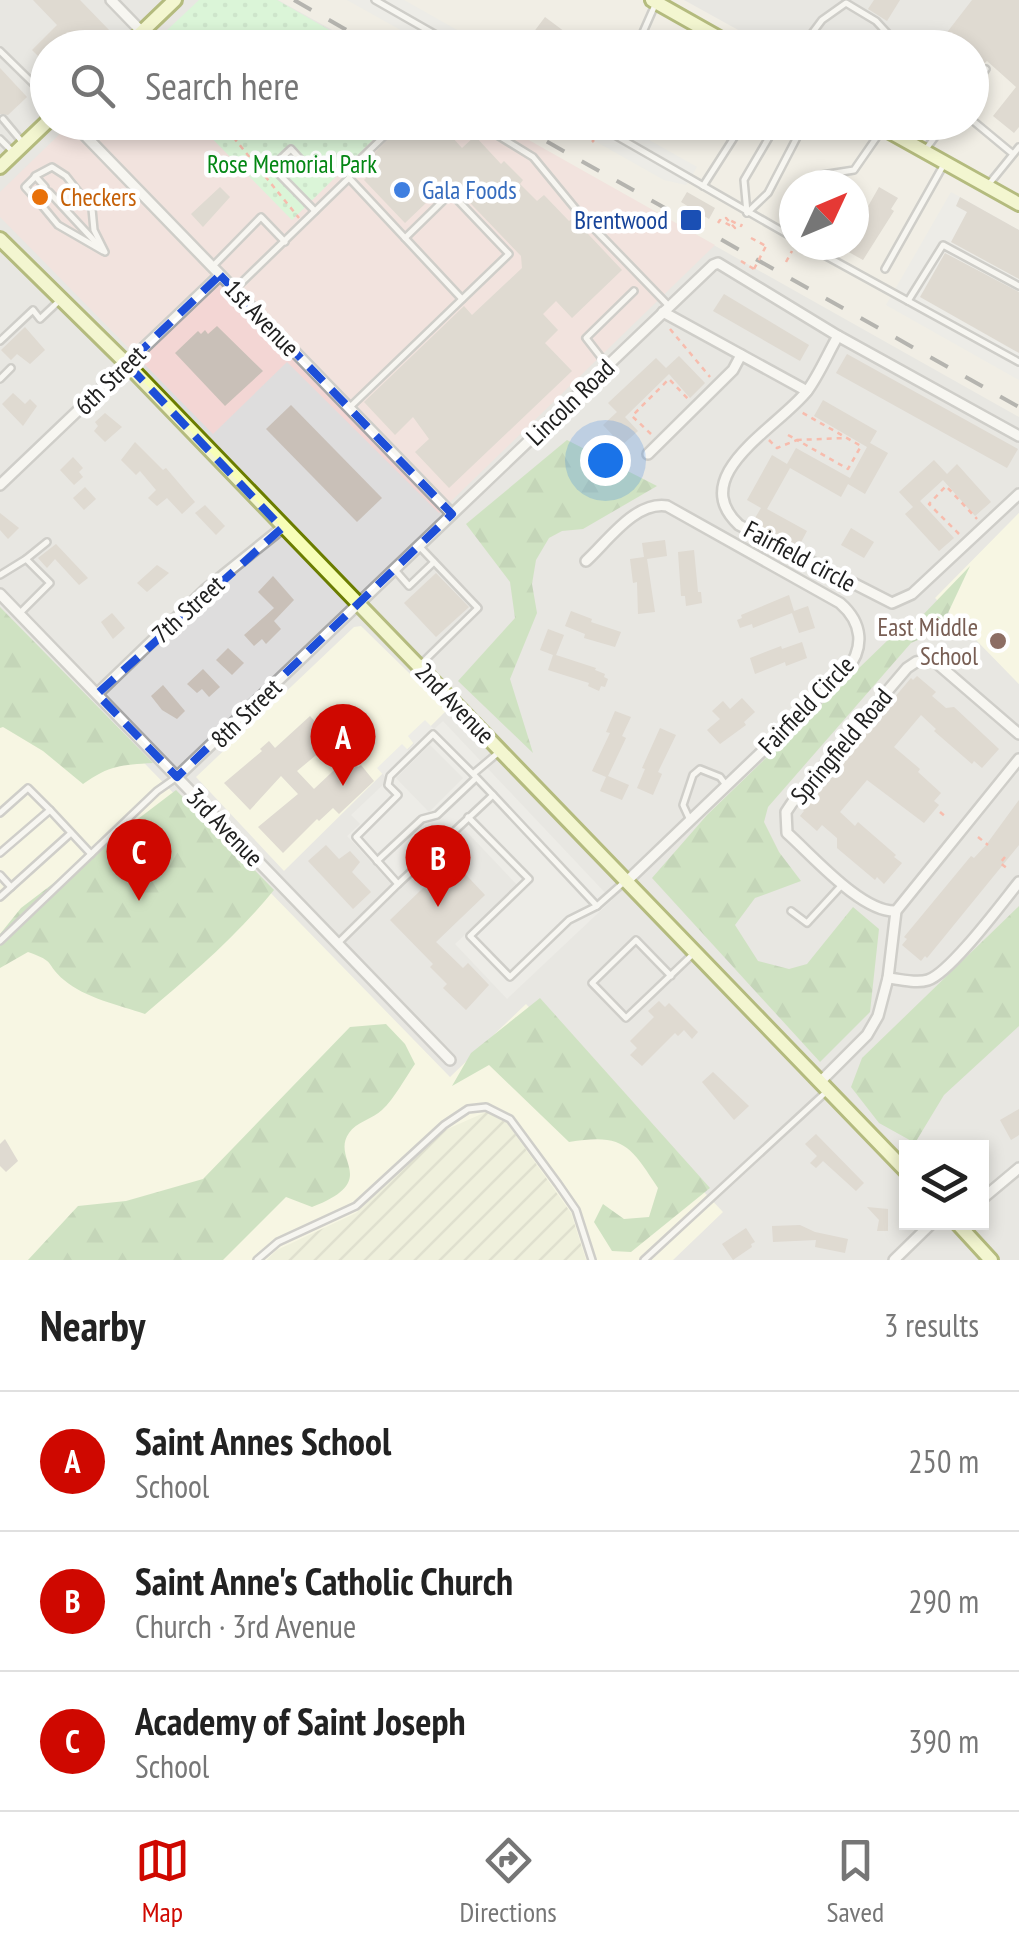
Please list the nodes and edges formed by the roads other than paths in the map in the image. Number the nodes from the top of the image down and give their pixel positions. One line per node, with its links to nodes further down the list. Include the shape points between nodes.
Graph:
1 (112, 0): 7 (street)
2 (175, 0): 8 (street)
3 (375, 0): 9 (lane)
4 (673, 0): 6 (street)
5 (654, 1): 6 (street); 10 (lane)
6 (682, 17): 11 (street)
7 (140, 30)
8 (144, 30)
9 (428, 30)
10 (643, 30)
11 (705, 30)
12 (814, 30): 13 (lane, via 846,3)
13 (884, 30)
14 (0, 51): 15 (lane)
15 (30, 80)
16 (3, 118): 31 (lane)
17 (989, 134): 33 (lane)
18 (30, 138): 31 (street)
19 (0, 139): 31 (lane)
20 (90, 140): 52 (street, 1st Avenue)
21 (380, 140): 39 (lane)
22 (504, 140): 59 (lane, via 533,158)
23 (623, 140): 40 (lane)
24 (732, 140): 40 (lane)
25 (767, 140): 44 (lane, via 744,180)
26 (796, 140): 44 (lane, via 768,193)
27 (870, 140): 37 (lane)
28 (902, 140): 32 (street)
29 (933, 140): 32 (lane)
30 (1019, 147): 33 (lane)
31 (19, 148): 35 (street)
32 (924, 152): 34 (street)
33 (1013, 154): 41 (lane)
34 (945, 163): 41 (street); 51 (lane)
35 (0, 167)
36 (310, 170): 43 (lane, via 291,150 272,167)
37 (854, 170)
38 (35, 176): 49 (lane); 49 (lane, via 25,187 58,225); 49 (lane, via 52,167 66,176 92,209)
39 (348, 178): 43 (lane); 46 (lane)
40 (703, 186): 44 (lane)
41 (987, 186): 42 (street)
42 (1019, 204)
43 (315, 211): 48 (lane)
44 (747, 212): 45 (lane)
45 (779, 230)
46 (404, 238): 57 (lane); 57 (lane, via 451,194 509,254)
47 (0, 239): 56 (street, 2nd Avenue)
48 (285, 242): 52 (lane, via 261,217); 54 (lane)
49 (105, 252)
50 (833, 260): 58 (lane)
51 (885, 269)
52 (216, 270): 54 (street, 1st Avenue); 64 (street, 6th Street)
53 (1019, 286): 58 (lane, via 943,245)
54 (234, 290): 69 (street, 1st Avenue)
55 (634, 291): 65 (lane, via 586,338)
56 (61, 299): 61 (lane, via 40,318 33,310); 64 (street, 2nd Avenue)
57 (462, 300): 69 (lane)
58 (908, 301): 63 (lane)
59 (666, 309): 60 (street, via 718,263); 62 (street); 65 (street, Lincoln Road)
60 (838, 336): 68 (street, Fairfield circle); 70 (street)
61 (0, 341)
62 (740, 354): 68 (street); 71 (street, via 733,370)
63 (1019, 362)
64 (127, 364): 72 (street, 6th Street); 75 (street, 2nd Avenue)
65 (608, 366): 74 (street, Lincoln Road)
66 (11, 368): 67 (lane)
67 (0, 378)
68 (807, 391): 73 (street, Fairfield circle, via 727,471 727,512 738,525 886,602 912,594)
69 (349, 408): 74 (street, 1st Avenue)
70 (1019, 436)
71 (648, 454)
72 (0, 485)
73 (1019, 494)
74 (452, 514): 77 (street, Lincoln Road)
75 (282, 528): 84 (street, 2nd Avenue); 87 (street, 7th Street, via 205,590)
76 (47, 542): 78 (lane)
77 (419, 546): 80 (lane); 81 (street, Lincoln Road)
78 (26, 559): 82 (lane); 85 (lane, via 50,583)
79 (586, 561): 93 (street, Fairfield Circle, via 640,510 657,504 849,611 860,636 851,665)
80 (434, 562): 81 (lane, via 409,586); 86 (lane, via 478,608)
81 (394, 570): 84 (street, Lincoln Road)
82 (0, 575)
83 (0, 594): 85 (street, 3rd Avenue)
84 (358, 604): 86 (street, 2nd Avenue); 92 (street, 8th Street)
85 (19, 614): 87 (street, 3rd Avenue)
86 (419, 666): 89 (street, 2nd Avenue)
87 (98, 694): 92 (street, 3rd Avenue)
88 (1019, 734): 107 (street, Springfield Road, via 932,659 906,668 786,812 787,834)
89 (501, 750): 91 (lane); 104 (street, 2nd Avenue)
90 (1019, 760): 112 (street)
91 (475, 776): 94 (lane); 102 (lane); 102 (lane, via 434,734 390,776 388,785 398,795 356,837)
92 (177, 777): 101 (lane, 8th Street); 114 (street, 3rd Avenue)
93 (726, 785): 98 (street, Fairfield Circle); 98 (lane, via 700,770 693,775 683,804)
94 (492, 795): 97 (lane); 110 (lane)
95 (50, 810): 96 (lane, via 28,788); 99 (lane); 100 (lane)
96 (0, 813)
97 (468, 817): 106 (lane); 110 (lane, via 529,879 470,936 510,977 568,920)
98 (690, 819): 104 (street, Fairfield Circle)
99 (71, 833): 101 (lane); 108 (lane)
100 (0, 853)
101 (90, 854): 113 (lane, 8th Street)
102 (377, 861): 106 (lane)
103 (0, 875): 108 (lane)
104 (627, 881): 110 (lane); 115 (street, 2nd Avenue)
105 (1019, 882): 117 (street, via 935,976)
106 (398, 884): 114 (lane)
107 (843, 884): 111 (lane, via 806,924); 112 (street, Springfield Road, via 878,909)
108 (11, 888): 109 (lane)
109 (0, 897)
110 (597, 906)
111 (792, 911)
112 (896, 912): 117 (street)
113 (0, 941)
114 (337, 944): 118 (street, 3rd Avenue)
115 (695, 952): 116 (lane); 119 (street, 2nd Avenue)
116 (670, 976): 116 (lane, via 626,1018 592,983 636,940)
117 (888, 978): 119 (street, via 874,1025)
118 (450, 1060)
119 (824, 1086): 120 (street, 2nd Avenue); 127 (lane)
120 (899, 1165)
121 (1019, 1168): 122 (street)
122 (989, 1193)
123 (925, 1230): 128 (street)
124 (963, 1230): 129 (street)
125 (257, 1260): 126 (lane, via 278,1242 356,1206 444,1124 468,1109 486,1108 510,1119 558,1184 576,1210)
126 (592, 1260)
127 (644, 1260)
128 (894, 1260)
129 (991, 1260)

